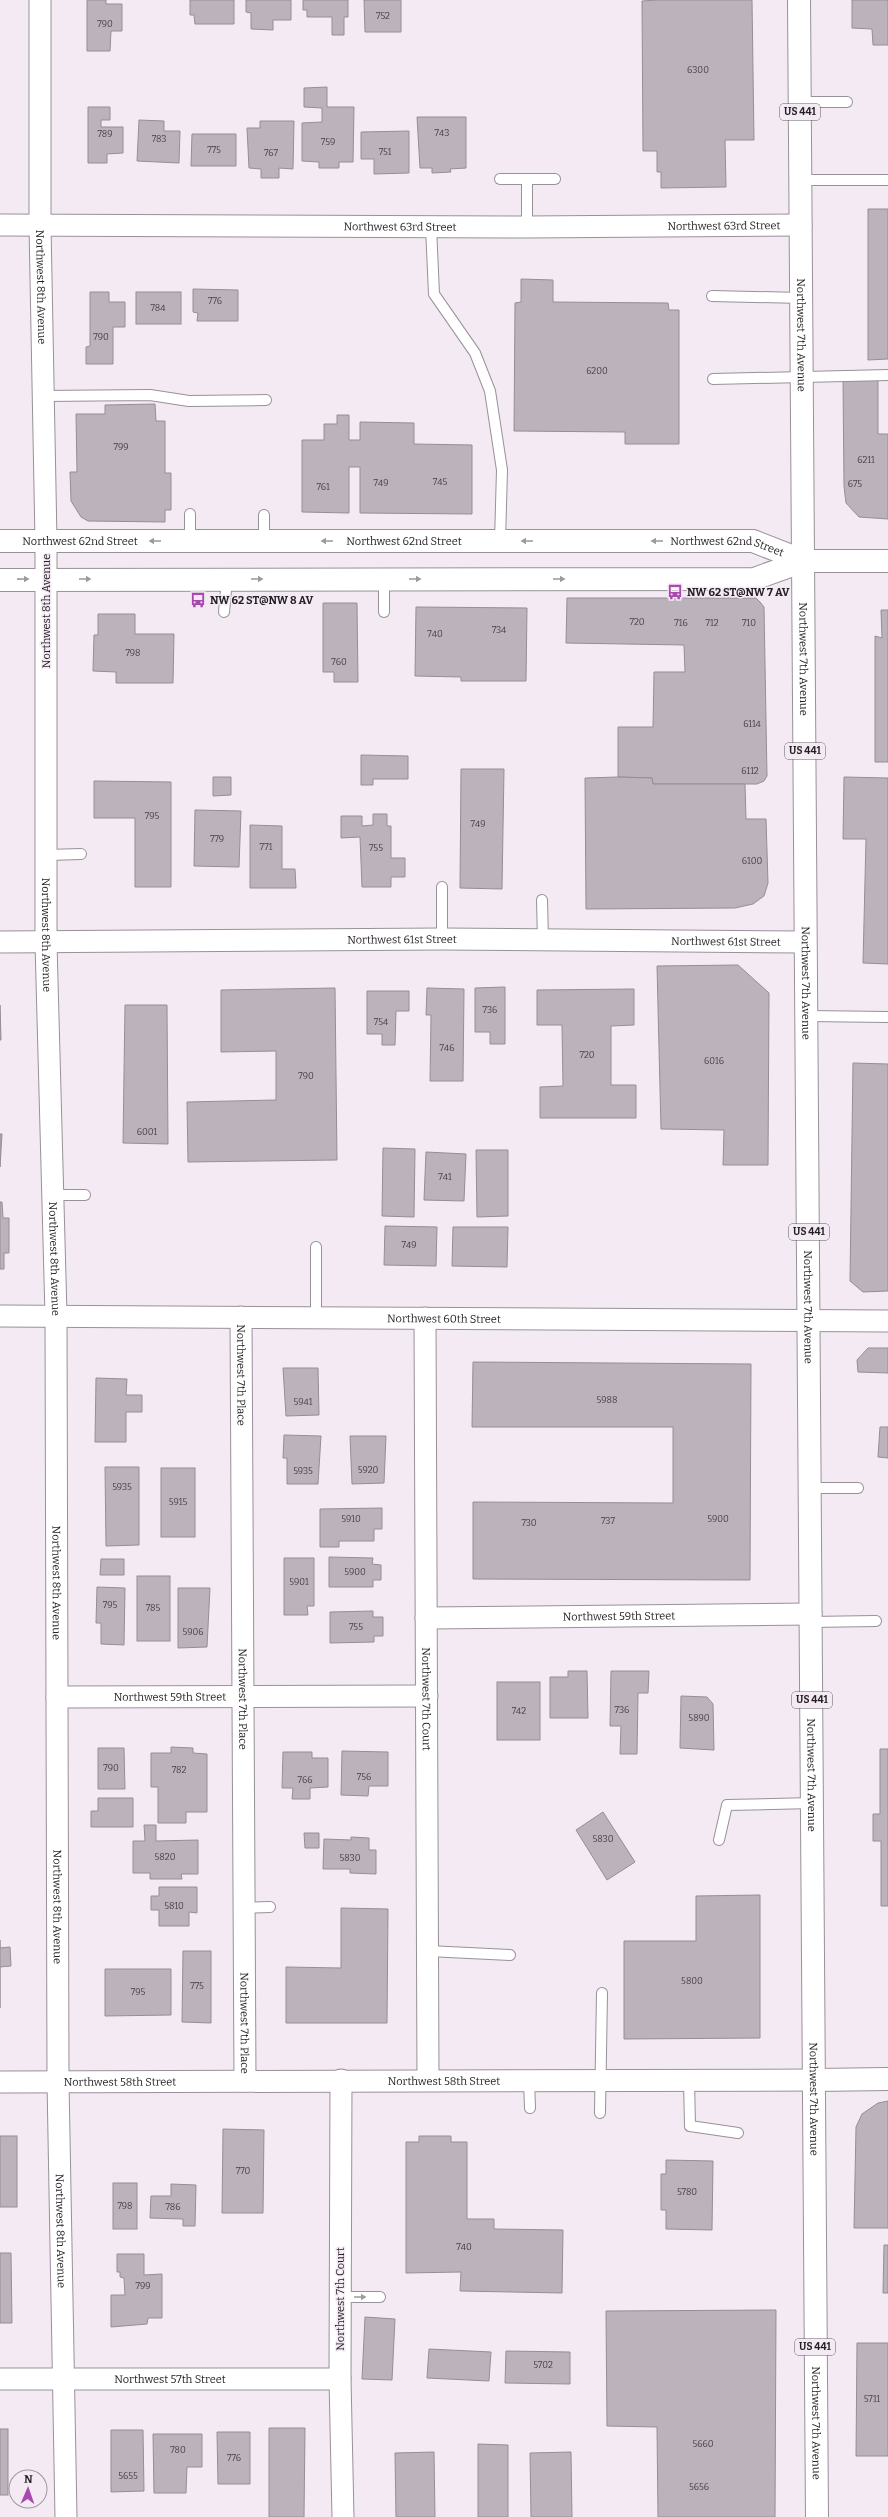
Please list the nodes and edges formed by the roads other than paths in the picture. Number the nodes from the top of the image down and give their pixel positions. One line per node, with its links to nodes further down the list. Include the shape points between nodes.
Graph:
1 (40, 0): 10 (street, Northwest 8th Avenue)
2 (799, 0): 3 (main road, Northwest 7th Avenue / US 441)
3 (800, 102): 4 (lane); 8 (main road, Northwest 7th Avenue / US 441)
4 (847, 102)
5 (500, 179): 6 (lane)
6 (527, 179): 7 (lane); 14 (lane)
7 (555, 179)
8 (800, 180): 9 (lane); 12 (main road, Northwest 7th Avenue / US 441)
9 (888, 180)
10 (40, 224): 11 (street, Northwest 63rd Street); 13 (street, Northwest 63rd Street); 20 (street, Northwest 8th Avenue)
11 (0, 225)
12 (801, 225): 14 (street, Northwest 63rd Street); 16 (main road, Northwest 7th Avenue / US 441)
13 (431, 227): 14 (street, Northwest 63rd Street); 28 (lane, via 434,294 475,353 490,391 502,470)
14 (527, 227)
15 (712, 296): 16 (lane)
16 (802, 298): 18 (main road, Northwest 7th Avenue / US 441)
17 (888, 375): 18 (lane)
18 (802, 376): 19 (lane); 29 (main road, Northwest 7th Avenue / US 441)
19 (713, 379)
20 (44, 396): 21 (lane, via 150,395 189,401); 25 (street, Northwest 8th Avenue)
21 (266, 400)
22 (190, 514): 26 (lane)
23 (264, 515): 27 (lane)
24 (0, 541): 25 (main road, Northwest 62nd Street)
25 (46, 541): 26 (main road, Northwest 62nd Street, one-way to 25); 31 (street, Northwest 8th Avenue)
26 (190, 541): 27 (main road, Northwest 62nd Street)
27 (264, 541): 28 (main road, Northwest 62nd Street, one-way to 27)
28 (500, 541): 29 (main road, Northwest 62nd Street, one-way to 28, via 753,541)
29 (804, 560): 30 (main road, Northwest 62nd Street); 33 (main road, Northwest 62nd Street, one-way to 29, via 754,579); 44 (main road, Northwest 7th Avenue / US 441)
30 (888, 561)
31 (46, 579): 32 (main road, Northwest 62nd Street, one-way to 32); 34 (main road, Northwest 62nd Street, one-way to 31); 38 (street, Northwest 8th Avenue)
32 (227, 579): 33 (main road, Northwest 62nd Street, one-way to 33); 35 (lane)
33 (384, 579): 36 (lane)
34 (0, 580)
35 (224, 612)
36 (384, 612)
37 (81, 854): 38 (lane)
38 (47, 855): 45 (street, Northwest 8th Avenue)
39 (442, 887): 41 (lane)
40 (542, 900): 42 (lane)
41 (442, 939): 42 (street, Northwest 61st Street); 45 (street, Northwest 61st Street)
42 (543, 940): 44 (street, Northwest 61st Street)
43 (0, 942): 45 (street, Northwest 61st Street)
44 (805, 942): 46 (main road, Northwest 7th Avenue / US 441)
45 (46, 943): 48 (street, Northwest 8th Avenue)
46 (807, 1016): 47 (lane); 56 (main road, Northwest 7th Avenue / US 441)
47 (888, 1017)
48 (51, 1195): 49 (lane); 51 (street, Northwest 8th Avenue)
49 (85, 1195)
50 (316, 1247): 54 (lane)
51 (56, 1315): 52 (street, Northwest 60th Street); 53 (street, Northwest 60th Street); 65 (street, Northwest 8th Avenue)
52 (0, 1316)
53 (241, 1317): 54 (street, Northwest 60th Street); 63 (street, Northwest 7th Place)
54 (316, 1318): 55 (street, Northwest 60th Street)
55 (425, 1318): 56 (street, Northwest 60th Street); 60 (street, Northwest 7th Court)
56 (809, 1321): 57 (street, Northwest 60th Street); 58 (main road, Northwest 7th Avenue / US 441)
57 (888, 1321)
58 (811, 1488): 59 (lane); 61 (main road, Northwest 7th Avenue / US 441)
59 (858, 1488)
60 (426, 1618): 61 (street, Northwest 59th Street); 64 (street, Northwest 7th Court)
61 (811, 1618): 62 (lane); 66 (main road, Northwest 7th Avenue / US 441)
62 (876, 1621)
63 (243, 1696): 64 (street, Northwest 59th Street); 65 (street, Northwest 59th Street); 69 (street, Northwest 7th Place)
64 (427, 1696): 70 (street, Northwest 7th Court)
65 (57, 1697): 82 (street, Northwest 8th Avenue)
66 (813, 1803): 67 (lane, via 727,1805); 79 (main road, Northwest 7th Avenue / US 441)
67 (719, 1840)
68 (270, 1907): 69 (lane)
69 (244, 1908): 80 (street, Northwest 7th Place)
70 (428, 1951): 71 (lane); 75 (street, Northwest 7th Court)
71 (510, 1955)
72 (602, 1993): 77 (lane)
73 (888, 2079): 79 (main road, Northwest 58th Street)
74 (341, 2080): 75 (street, Northwest 58th Street); 80 (street, Northwest 58th Street); 86 (street, Northwest 7th Court)
75 (428, 2080): 76 (street, Northwest 58th Street)
76 (529, 2080): 77 (street, Northwest 58th Street); 83 (lane)
77 (599, 2080): 78 (street, Northwest 58th Street); 84 (lane)
78 (689, 2080): 79 (street, Northwest 58th Street); 85 (lane, via 690,2126)
79 (815, 2080): 93 (main road, Northwest 7th Avenue / US 441)
80 (245, 2081): 82 (street, Northwest 58th Street)
81 (0, 2082): 82 (street, Northwest 58th Street)
82 (58, 2082): 89 (street, Northwest 8th Avenue)
83 (530, 2108)
84 (600, 2112)
85 (738, 2133)
86 (340, 2297): 87 (lane, one-way to 87); 90 (street, Northwest 7th Court)
87 (380, 2297)
88 (0, 2379): 89 (street, Northwest 57th Street)
89 (64, 2379): 90 (street, Northwest 57th Street); 91 (street, Northwest 8th Avenue)
90 (340, 2379): 92 (street, Northwest 7th Court)
91 (66, 2517)
92 (343, 2517)
93 (816, 2517)

